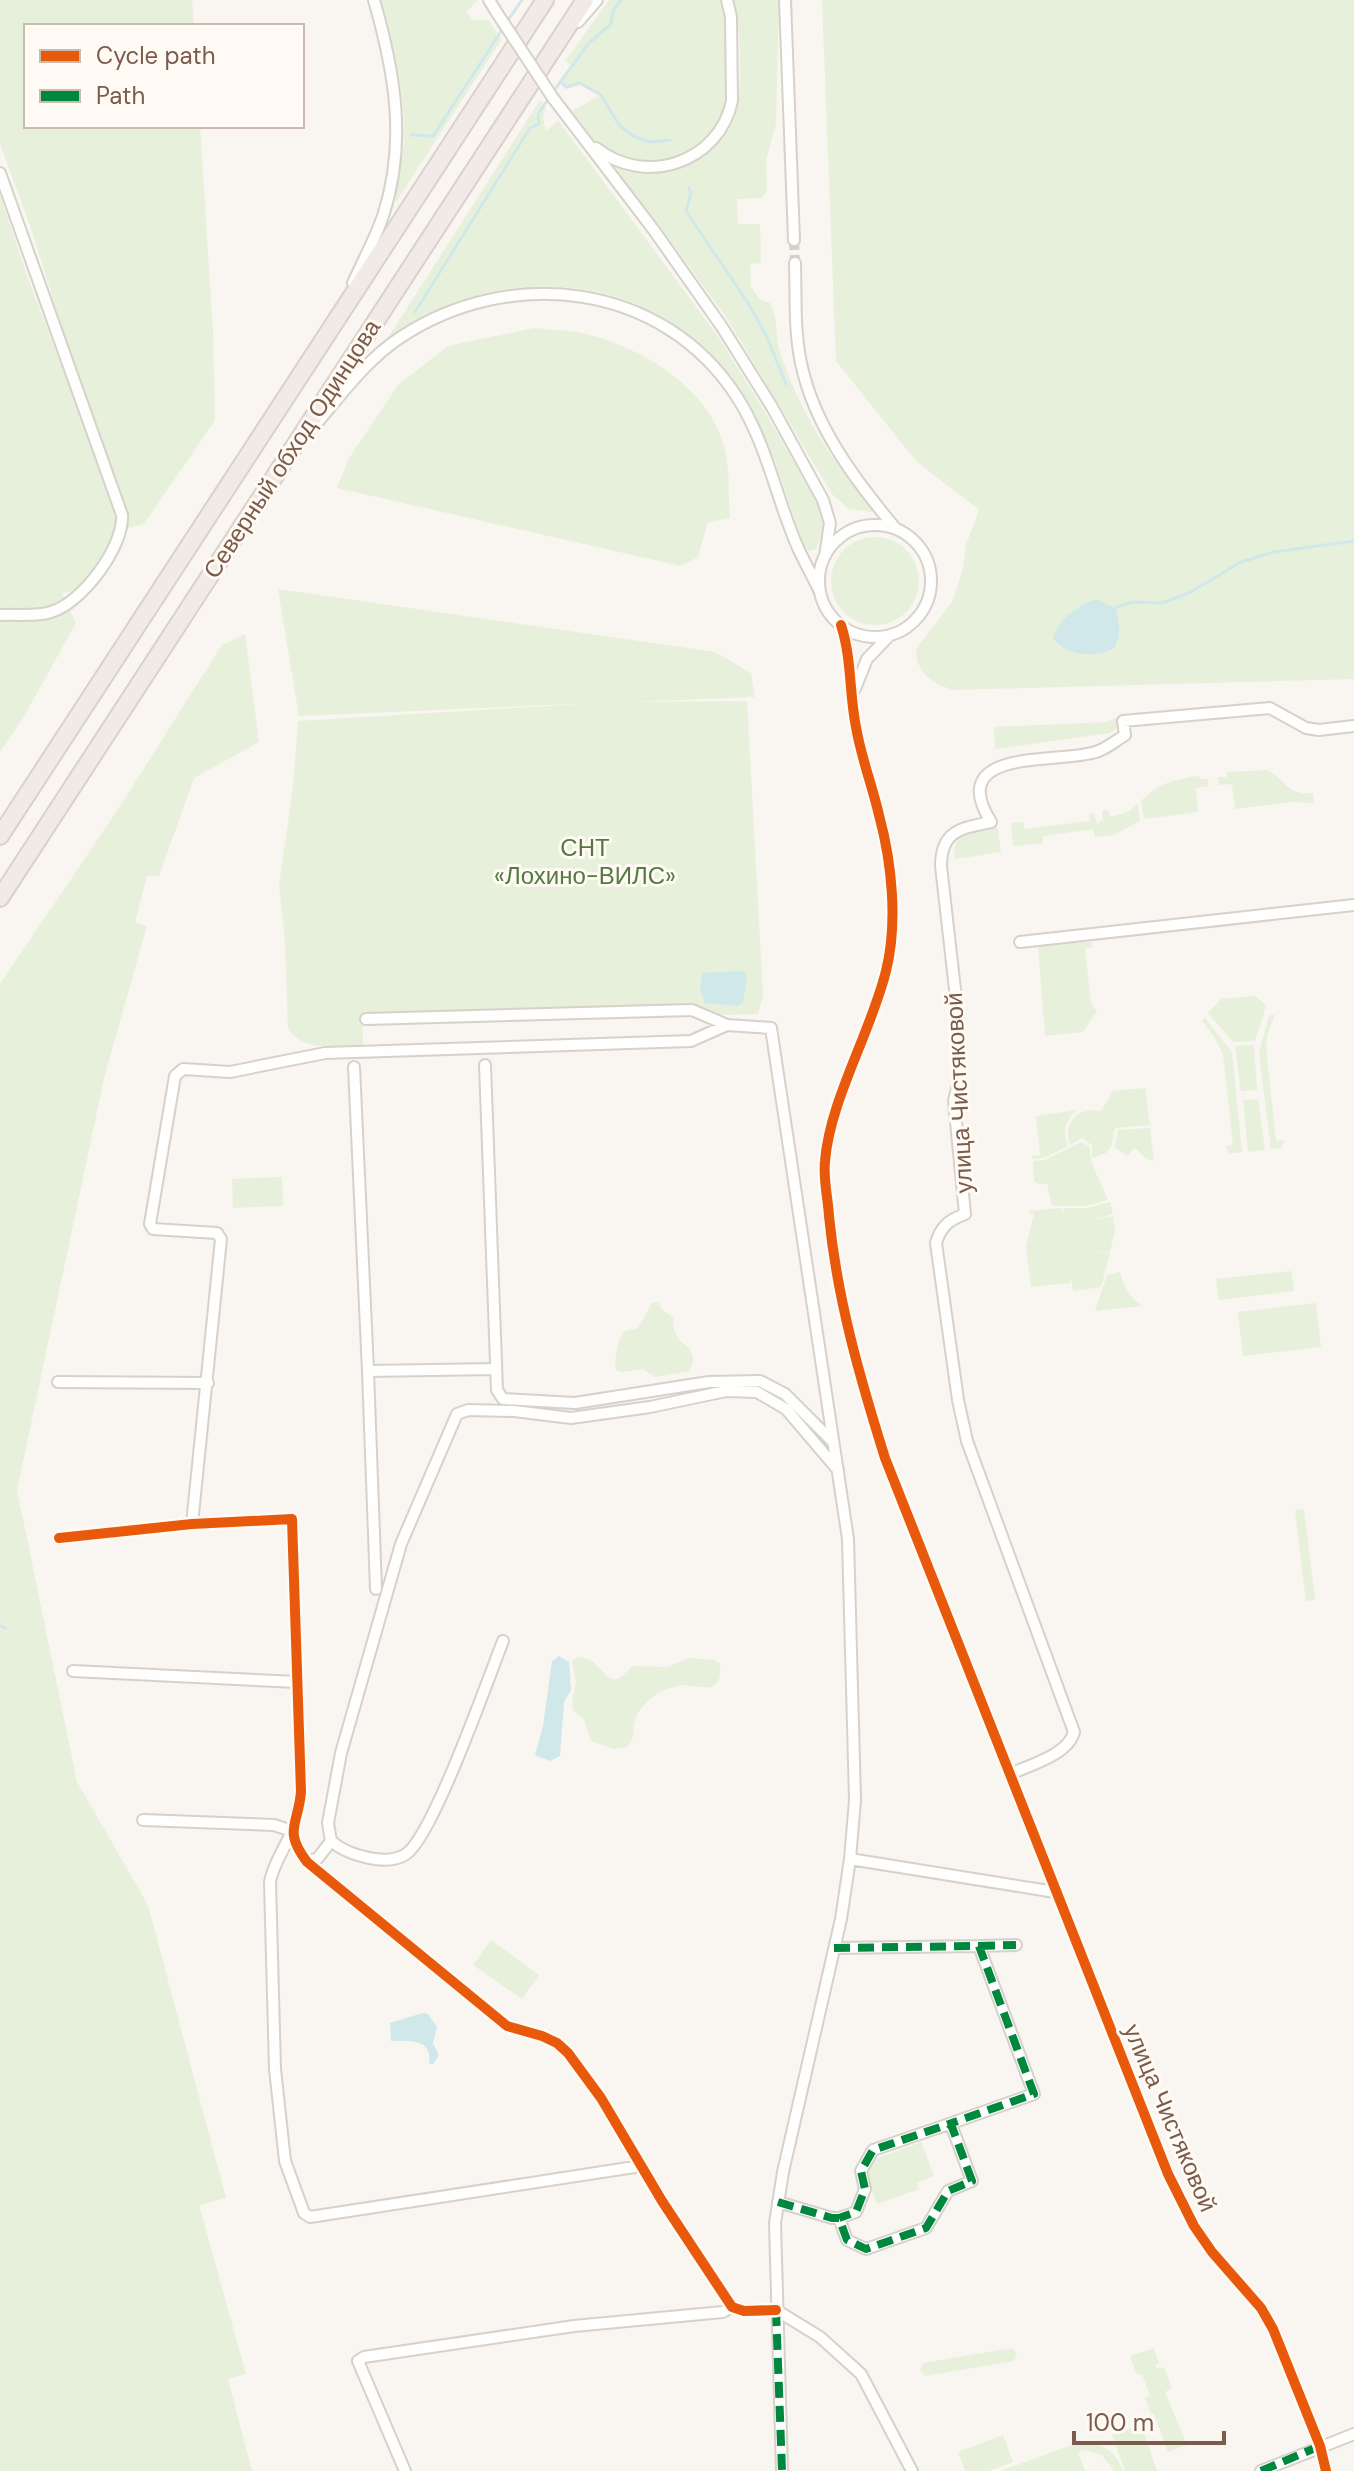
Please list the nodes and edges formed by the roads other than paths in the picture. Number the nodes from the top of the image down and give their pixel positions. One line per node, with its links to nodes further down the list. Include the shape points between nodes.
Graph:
1 (374, 0): 13 (street, via 398,114 395,168 382,219)
2 (489, 0): 9 (street, bridge)
3 (545, 0): 13 (highway, Северный обход Одинцова)
4 (585, 0): 8 (highway, Северный обход Одинцова)
5 (597, 0): 8 (street)
6 (727, 0): 9 (street, via 732,101 724,126 709,144 679,163 632,167 605,156)
7 (785, 0): 11 (street)
8 (544, 64): 14 (highway, Северный обход Одинцова)
9 (577, 131): 16 (street, via 653,229 772,407 823,500 830,523)
10 (0, 173): 18 (street, via 123,529 107,561 82,592 52,612)
11 (794, 240)
12 (795, 263): 15 (street, via 797,336 806,384 844,462)
13 (336, 320): 23 (highway, Северный обход Одинцова)
14 (284, 462): 17 (street, via 364,368 433,318 494,297 554,293 594,298 655,321 717,369 749,416); 24 (highway, Северный обход Одинцова)
15 (896, 529): 16 (street, via 869,525 851,530); 20 (street, via 918,545 931,579 920,614)
16 (825, 556): 17 (street)
17 (820, 592): 19 (street)
18 (0, 615)
19 (841, 625): 20 (street, via 870,637); 21 (street, улица Чистяковой)
20 (890, 635): 21 (street, via 867,659)
21 (853, 698): 43 (street, улица Чистяковой, via 855,725 880,816 892,915 887,968 824,1163 833,1257 885,1458)
22 (1354, 726): 43 (street, улица Чистяковой, via 1306,728 1270,708 1123,721 1125,735 1095,753 993,768 982,778 979,794 991,822 956,831 943,847 957,1007 960,1076 954,1101 965,1214 939,1231 936,1243 958,1400 967,1441 1074,1732 1063,1748)
23 (0, 836)
24 (0, 898)
25 (1354, 905): 26 (street)
26 (1020, 942)
27 (366, 1019): 28 (street, via 692,1010)
28 (727, 1025): 34 (street, via 691,1041 325,1053 230,1072 183,1069 175,1076 150,1224 153,1229 217,1233 221,1239); 35 (street, via 771,1028)
29 (485, 1065): 31 (street)
30 (354, 1067): 32 (street)
31 (496, 1369): 32 (street); 35 (street, via 503,1399 575,1403 709,1382 760,1381 785,1394)
32 (368, 1371): 39 (street)
33 (58, 1382): 34 (street)
34 (208, 1383): 37 (street)
35 (834, 1444): 36 (street)
36 (839, 1471): 46 (street, via 786,1409 757,1392 726,1391 571,1418 514,1411 457,1414 401,1544 341,1753 328,1823); 47 (street, via 848,1539 855,1800)
37 (192, 1524): 38 (street); 42 (street, via 292,1519)
38 (59, 1538)
39 (376, 1589)
40 (503, 1641): 46 (street, via 416,1846 404,1856 376,1859)
41 (73, 1671): 42 (street)
42 (297, 1682): 45 (street, via 301,1792)
43 (1010, 1774): 49 (street, улица Чистяковой)
44 (143, 1820): 45 (street, via 274,1825)
45 (292, 1831): 48 (street); 54 (street, via 270,1882 275,2069 285,2161 304,2213 310,2217)
46 (331, 1841): 48 (street, via 318,1858)
47 (850, 1859): 49 (street); 52 (street)
48 (307, 1862): 54 (street, via 507,2026 542,2036 568,2053)
49 (1055, 1892): 60 (street, улица Чистяковой, via 1179,2200 1273,2329)
50 (1016, 1945): 51 (street)
51 (979, 1946): 52 (street); 53 (street, via 1034,2094)
52 (834, 1948): 55 (street)
53 (949, 2124): 56 (street, via 873,2150 861,2171 865,2189 856,2212); 56 (street, via 972,2181 948,2191 928,2227 866,2249 847,2240)
54 (641, 2166): 57 (street)
55 (778, 2202): 56 (street); 58 (street)
56 (839, 2218)
57 (732, 2307): 58 (street); 61 (street, via 364,2357 358,2361)
58 (776, 2310): 62 (street); 63 (street, via 820,2337 861,2374)
59 (1354, 2434): 60 (street)
60 (1320, 2446): 64 (street); 65 (street, улица Чистяковой)
61 (405, 2471)
62 (782, 2471)
63 (912, 2471)
64 (1261, 2471)
65 (1326, 2471)

